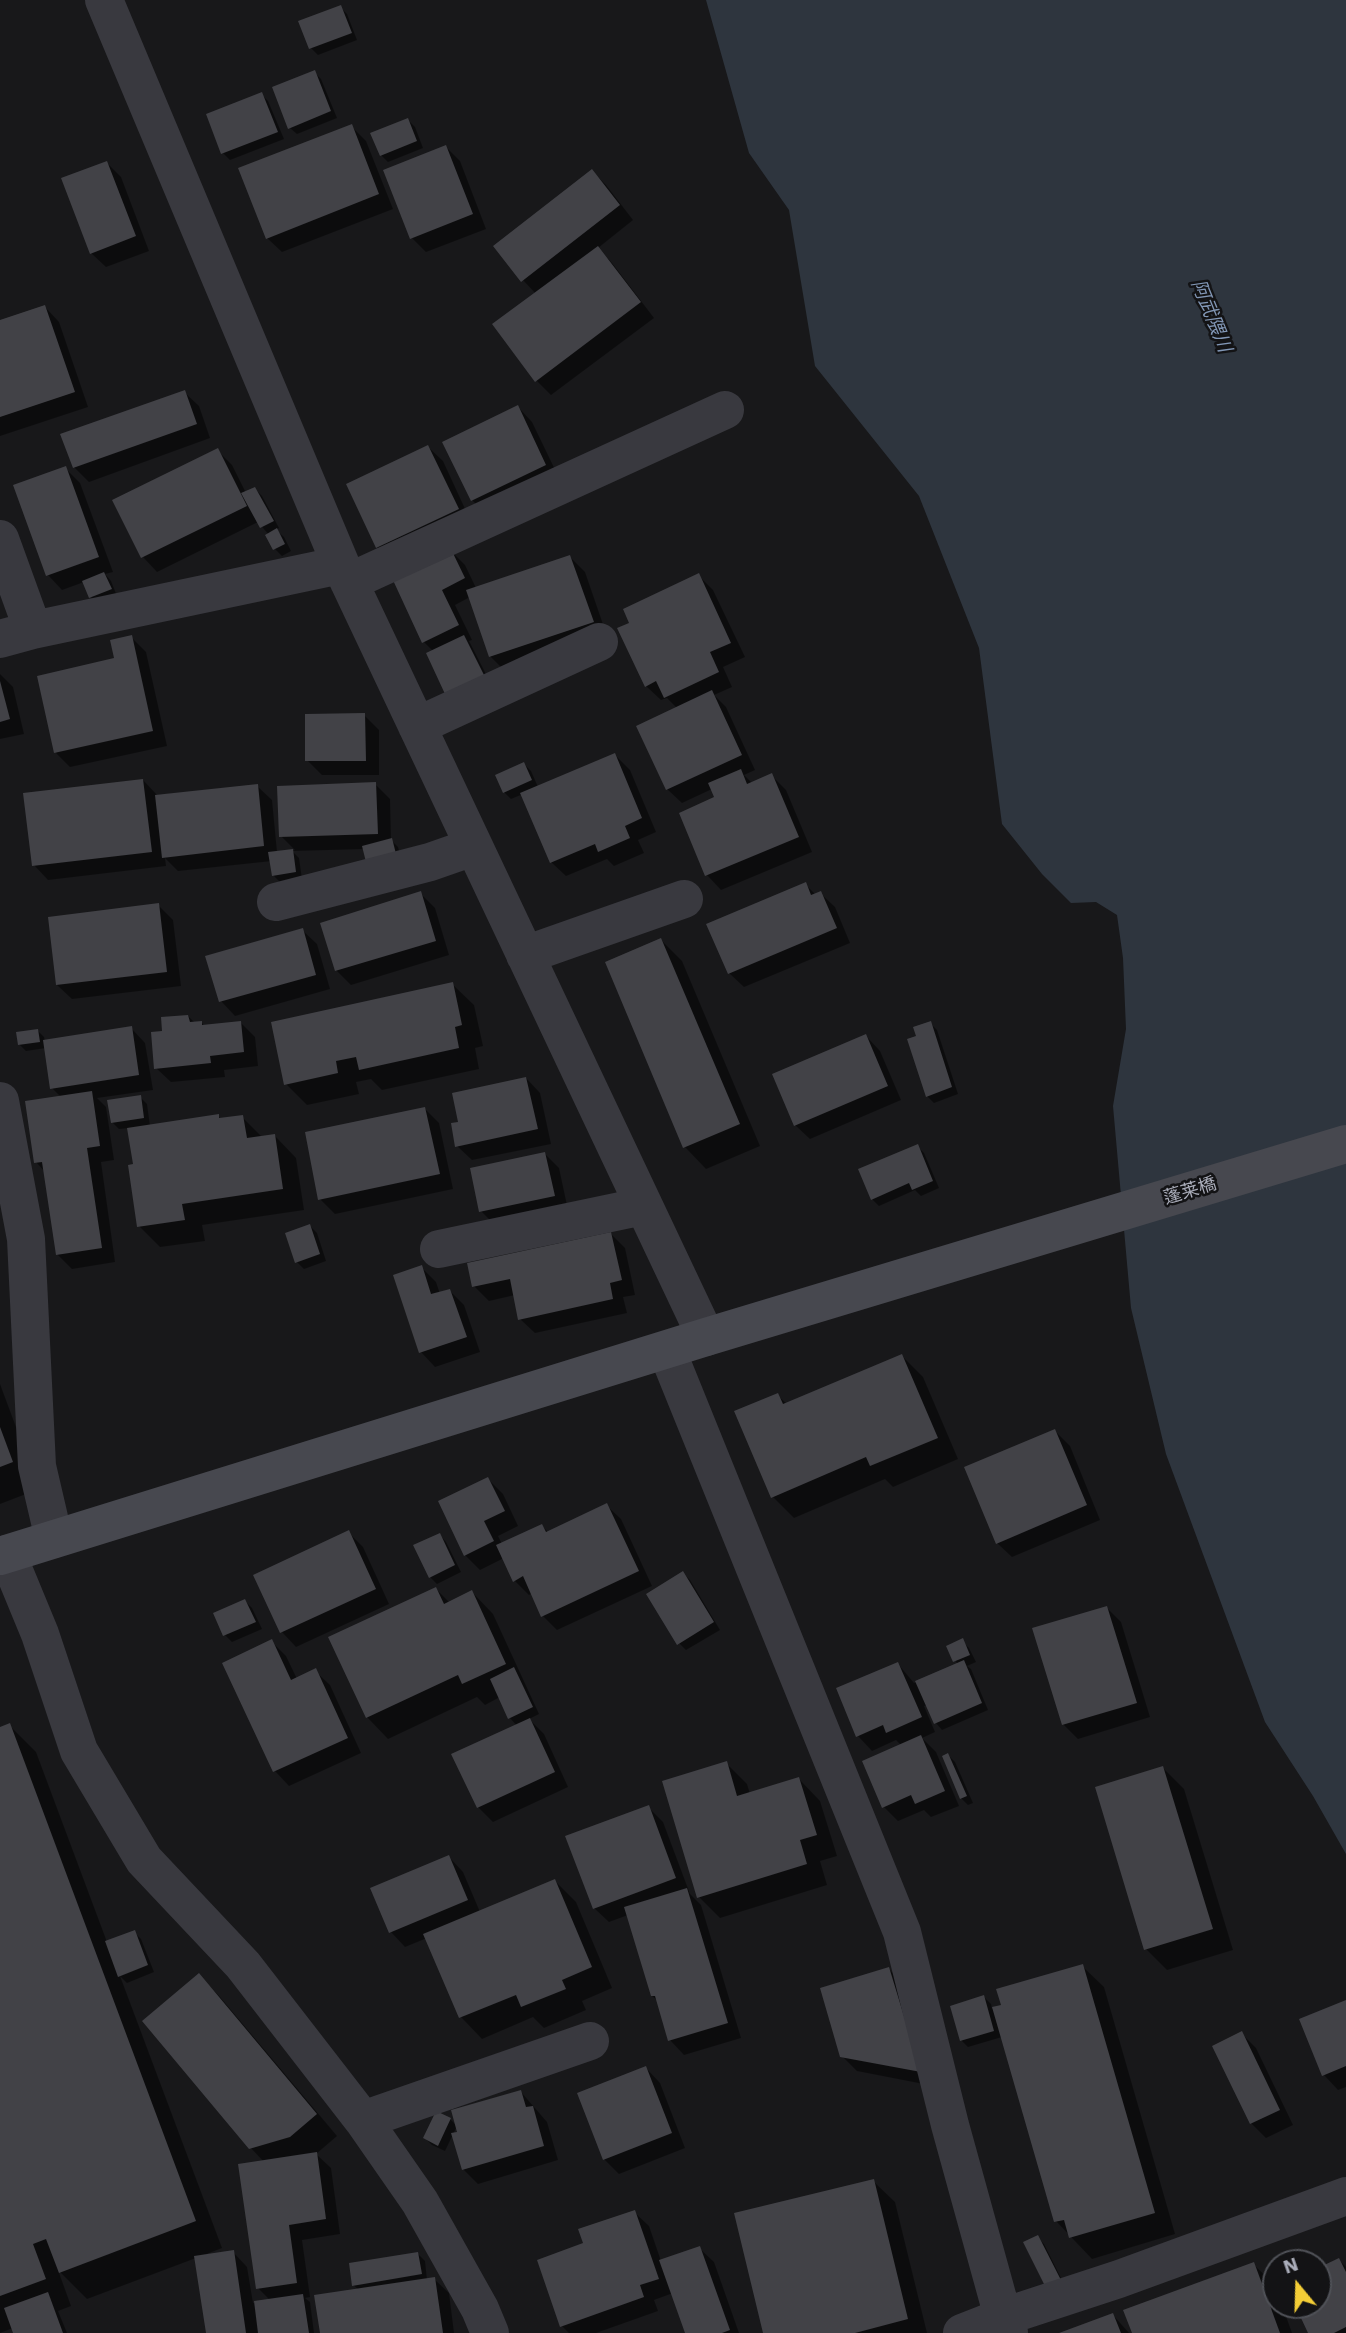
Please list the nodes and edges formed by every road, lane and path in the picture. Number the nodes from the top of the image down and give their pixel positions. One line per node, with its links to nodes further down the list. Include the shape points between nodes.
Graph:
1 (104, 0): 4 (street)
2 (725, 410): 4 (street)
3 (0, 539): 5 (street)
4 (345, 574): 5 (street); 7 (street)
5 (17, 634)
6 (599, 642): 7 (street)
7 (417, 726): 8 (street)
8 (473, 847): 10 (street, via 430,863); 11 (street)
9 (684, 899): 11 (street)
10 (276, 902)
11 (525, 955): 14 (street)
12 (0, 1101): 18 (street, via 26,1239 37,1466)
13 (1346, 1144): 16 (street, 蓬莱橋)
14 (644, 1206): 15 (street); 16 (street)
15 (439, 1249)
16 (706, 1338): 17 (street, 蓬莱橋)
17 (667, 1351): 18 (street, 蓬莱橋); 23 (street, via 902,1933)
18 (54, 1539): 19 (street, 蓬莱橋)
19 (3, 1555): 21 (street, via 40,1634 79,1751 144,1860 243,1965)
20 (590, 2041): 21 (street)
21 (363, 2120): 24 (street, via 420,2202)
22 (1346, 2196): 23 (street)
23 (1006, 2325): 25 (street)
24 (490, 2333)
25 (962, 2333)

